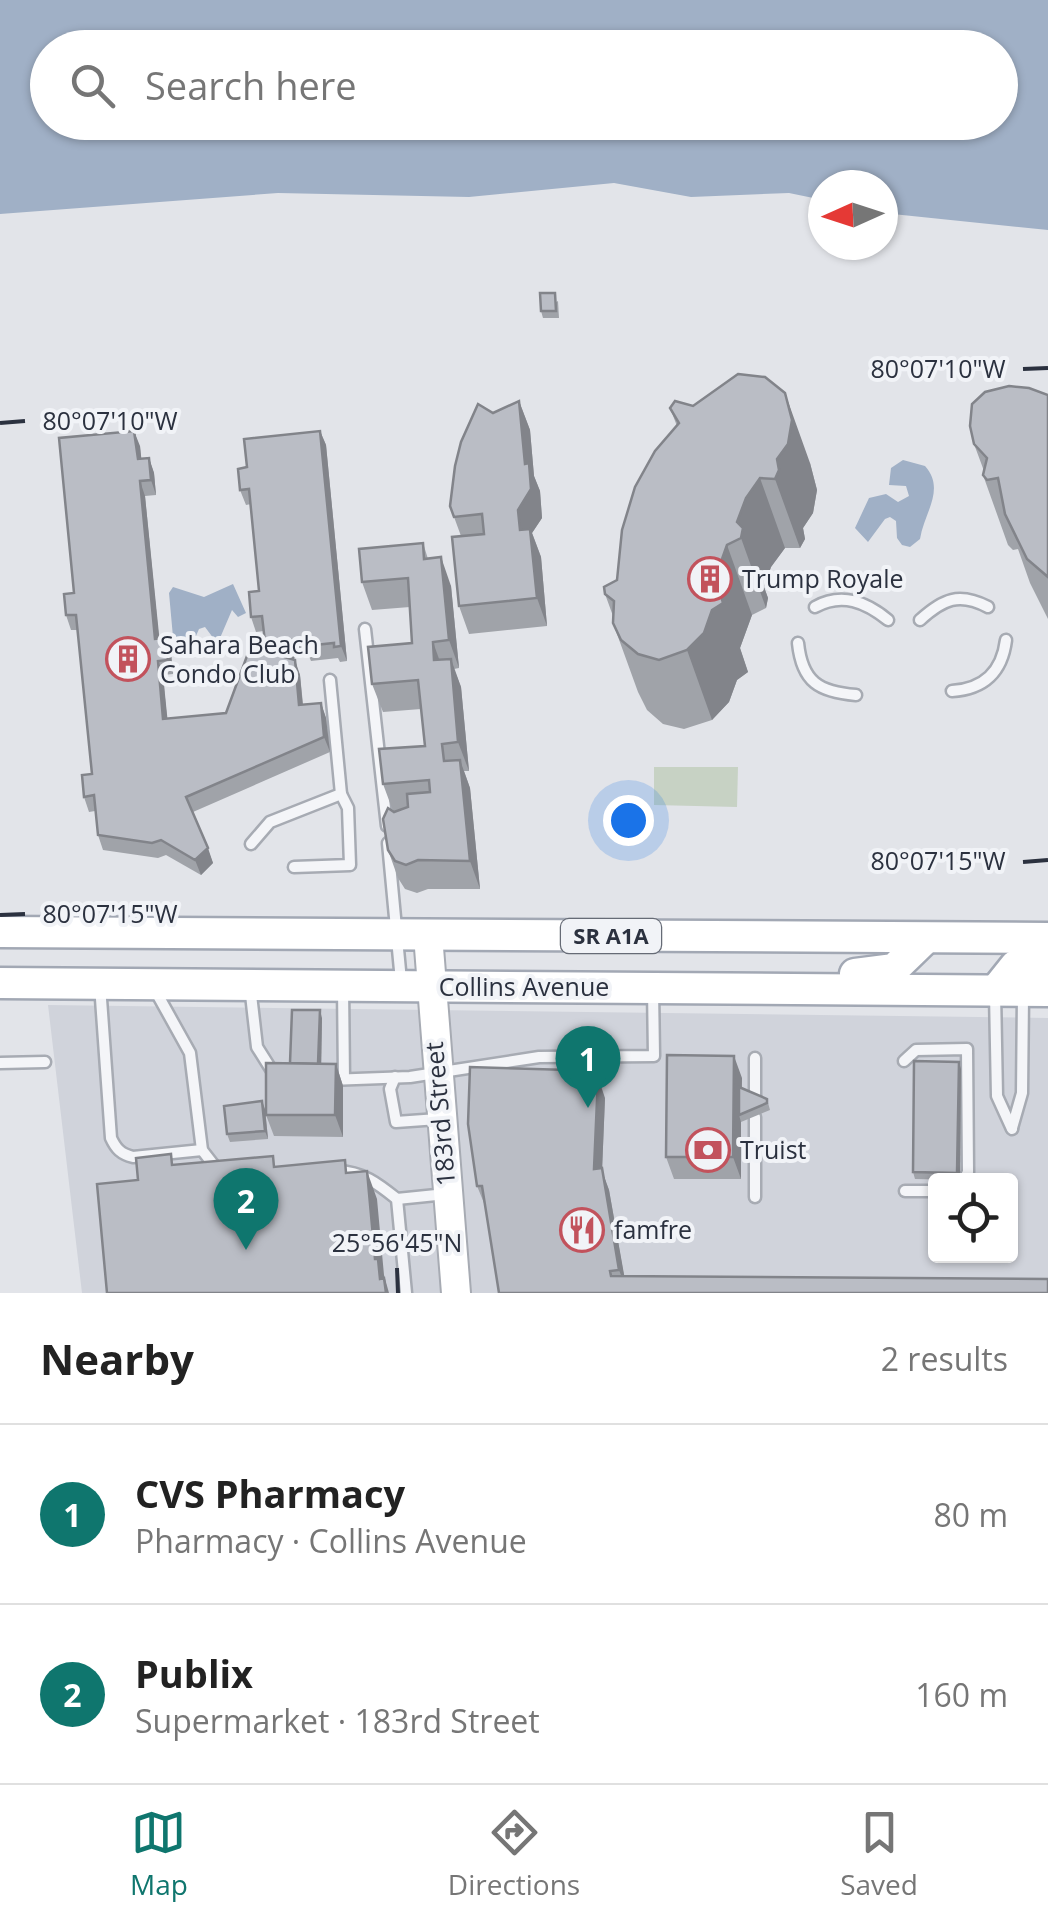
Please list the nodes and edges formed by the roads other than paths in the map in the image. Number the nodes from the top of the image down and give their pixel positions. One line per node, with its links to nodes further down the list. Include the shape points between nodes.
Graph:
1 (988, 606): 4 (lane, via 952,598)
2 (815, 607): 3 (lane, via 844,598 869,604)
3 (888, 620)
4 (920, 620)
5 (366, 629): 15 (lane)
6 (1006, 640): 9 (lane, via 990,679)
7 (798, 643): 10 (lane, via 810,680 828,693)
8 (330, 680): 11 (lane)
9 (952, 691)
10 (856, 696)
11 (341, 794): 12 (lane, via 270,822); 13 (lane, via 348,808 350,865)
12 (251, 844)
13 (294, 867)
14 (0, 932): 15 (main road, Collins Avenue / SR A1A)
15 (412, 935): 16 (main road, Collins Avenue / SR A1A); 24 (street, 183rd Street)
16 (926, 938): 17 (main road, Collins Avenue / SR A1A); 26 (main road, via 894,970)
17 (1048, 938)
18 (1048, 962): 27 (main road, via 1015,966)
19 (0, 984): 20 (main road, Collins Avenue / SR A1A)
20 (100, 984): 21 (main road, Collins Avenue / SR A1A); 40 (lane, via 116,1148 133,1156)
21 (152, 984): 22 (main road, Collins Avenue / SR A1A); 40 (lane, via 190,1053)
22 (250, 986): 23 (main road, Collins Avenue / SR A1A); 34 (lane, via 257,1047 277,1078)
23 (343, 986): 24 (main road, Collins Avenue / SR A1A); 36 (lane)
24 (416, 987): 25 (main road, Collins Avenue / SR A1A); 32 (street, 183rd Street)
25 (654, 988): 26 (main road, Collins Avenue / SR A1A); 32 (lane, via 654,1056 539,1057)
26 (784, 989): 27 (main road, Collins Avenue / SR A1A)
27 (1022, 991): 27 (lane, via 997,1096 1012,1128 1022,1093)
28 (755, 1058): 37 (lane)
29 (904, 1061): 43 (lane, via 916,1050 967,1049)
30 (45, 1062): 31 (lane)
31 (0, 1063)
32 (436, 1072): 33 (lane); 39 (street, 183rd Street)
33 (395, 1077): 36 (lane); 39 (lane, via 390,1089 396,1122)
34 (294, 1079)
35 (312, 1079): 36 (lane)
36 (344, 1079)
37 (755, 1100)
38 (755, 1116): 47 (lane)
39 (440, 1119): 46 (street, 183rd Street)
40 (202, 1150): 41 (lane, via 218,1170)
41 (237, 1169)
42 (316, 1170): 48 (lane, via 354,1172)
43 (968, 1173)
44 (905, 1191): 45 (lane)
45 (928, 1191)
46 (446, 1194): 48 (lane); 50 (street, 183rd Street)
47 (755, 1197)
48 (397, 1199): 49 (lane)
49 (406, 1293)
50 (456, 1293)

